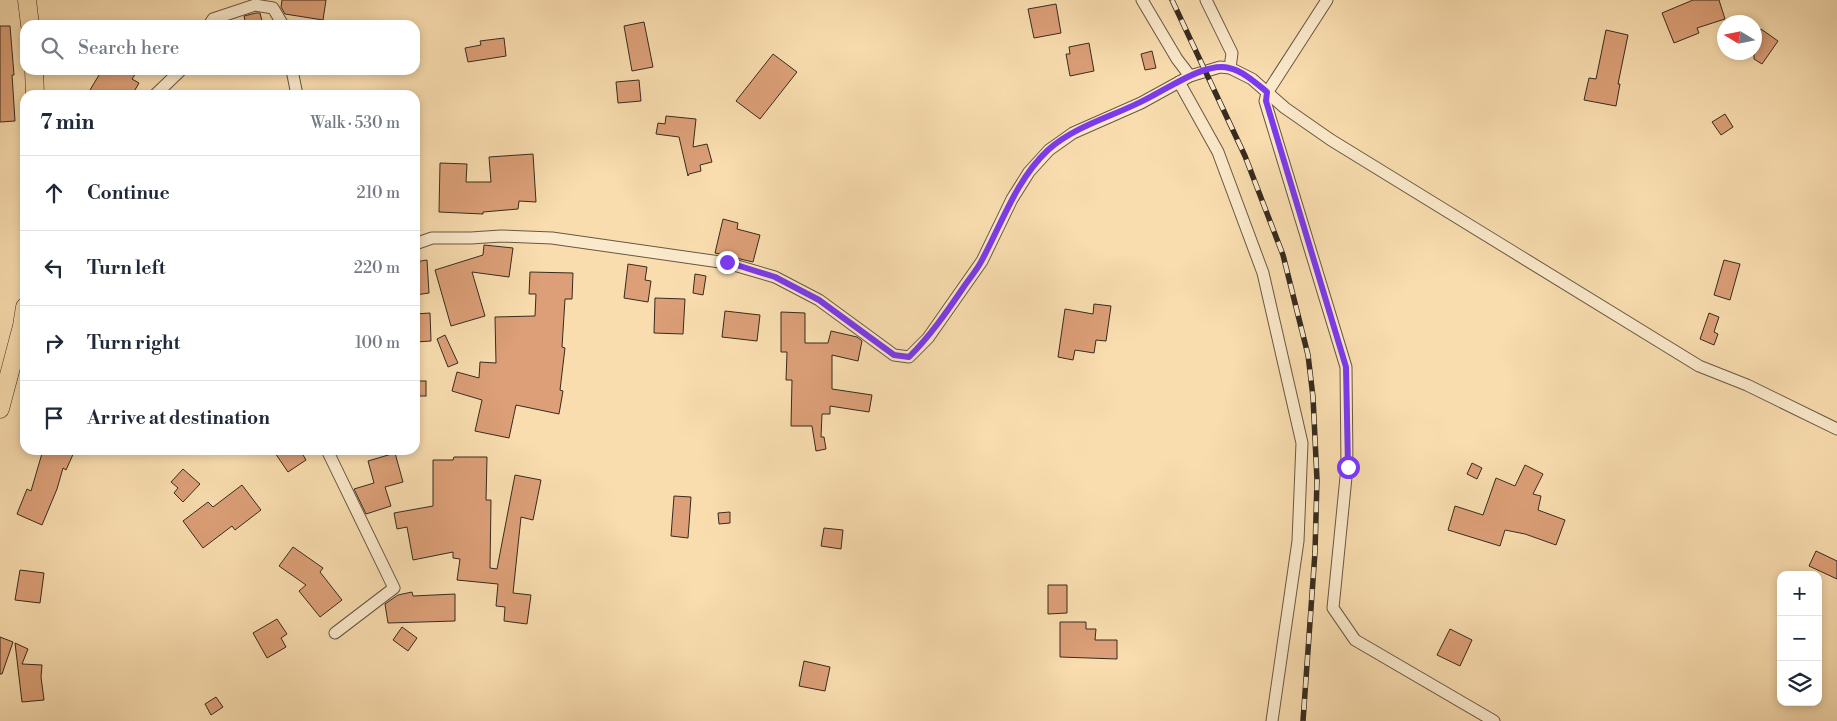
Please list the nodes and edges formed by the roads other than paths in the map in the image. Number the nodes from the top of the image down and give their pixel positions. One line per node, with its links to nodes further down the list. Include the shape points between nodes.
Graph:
1 (27, 0): 5 (main road)
2 (1142, 0): 12 (street)
3 (1206, 0): 8 (street, via 1232,53)
4 (1327, 0): 17 (street)
5 (29, 20)
6 (212, 20): 7 (street, via 255,5 273,8)
7 (280, 20)
8 (1230, 68): 12 (street, via 1220,67); 17 (street, via 1252,79)
9 (34, 75): 14 (main road)
10 (176, 75): 15 (street)
11 (293, 75): 16 (street)
12 (1190, 76): 13 (street)
13 (1179, 82): 18 (street, via 1141,103 1073,132 1048,150 1012,199 982,261 928,338 909,357 894,355 810,295 775,277 727,262 552,238 432,238); 24 (street, via 1218,152 1263,273 1302,443 1298,541)
14 (35, 90)
15 (160, 90)
16 (295, 90)
17 (1267, 92): 21 (street, via 1331,140 1699,366 1747,385); 25 (street, via 1266,101 1346,367 1348,467 1333,608 1355,640)
18 (420, 242)
19 (20, 334): 20 (main road)
20 (0, 409)
21 (1837, 429)
22 (329, 455): 23 (street, via 394,588)
23 (335, 633)
24 (1272, 721)
25 (1494, 721)

